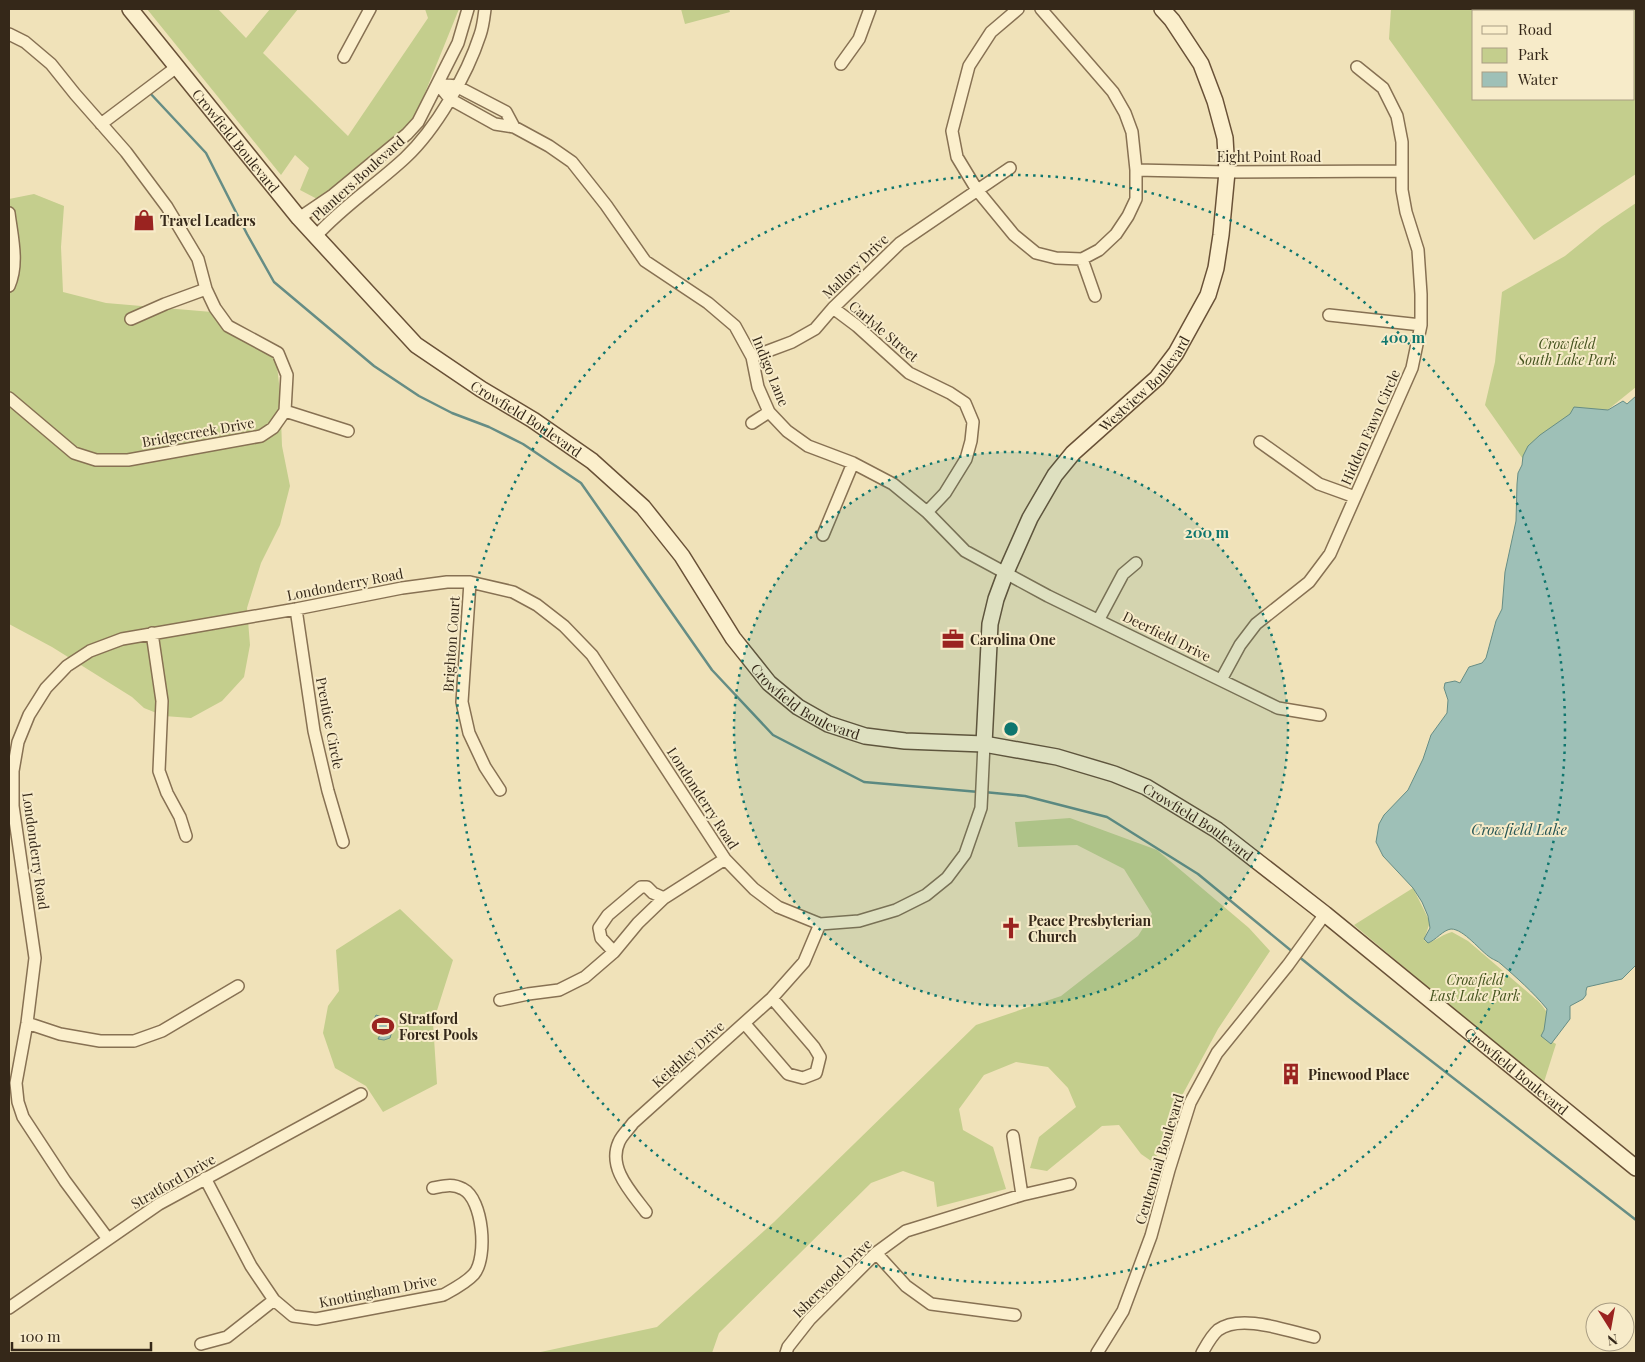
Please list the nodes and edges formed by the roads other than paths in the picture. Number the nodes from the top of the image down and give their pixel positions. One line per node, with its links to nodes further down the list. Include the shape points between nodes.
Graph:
1 (130, 9): 12 (main road, Crowfield Boulevard)
2 (370, 9): 10 (street)
3 (468, 9): 14 (street, Planters Boulevard, via 458,43)
4 (485, 9): 15 (street, Planters Boulevard, via 475,50)
5 (870, 9): 11 (street, via 859,38)
6 (1018, 9): 23 (street, via 991,32 969,66 952,131 957,157)
7 (1041, 9): 20 (street, via 1113,92 1132,132)
8 (1162, 9): 22 (main road, Westview Boulevard, via 1201,64 1224,138)
9 (9, 34): 17 (street, via 25,42 51,64)
10 (344, 58)
11 (841, 64)
12 (178, 66): 17 (street); 25 (main road, Crowfield Boulevard)
13 (1357, 67): 21 (street, Hidden Fawn Circle, via 1383,88 1397,116 1402,142)
14 (438, 84): 15 (street, Indigo Lane); 16 (street, Indigo Lane); 25 (street, Planters Boulevard, via 408,134)
15 (456, 86): 16 (street, Planters Boulevard); 18 (street, Indigo Lane, via 506,112)
16 (450, 100): 18 (street, Indigo Lane, via 495,124); 26 (street, Planters Boulevard, via 406,158)
17 (101, 124): 29 (street, via 167,207 198,259)
18 (514, 127): 35 (street, Indigo Lane, via 572,162 645,261 708,303 735,326)
19 (1010, 168): 23 (street, Mallory Drive)
20 (1136, 170): 22 (street, Eight Point Road); 27 (street, via 1136,199 1128,216 1116,234 1099,250)
21 (1402, 171): 22 (street, Eight Point Road); 34 (street, Hidden Fawn Circle, via 1406,212 1418,250)
22 (1227, 172): 47 (main road, Westview Boulevard, via 1216,268 1208,295 1190,329 1157,378 1095,432 1055,475 1030,518)
23 (977, 190): 27 (street, via 1014,235 1036,253); 31 (street, Mallory Drive, via 900,243)
24 (9, 213): 28 (street, via 15,259)
25 (300, 218): 26 (main road, Crowfield Boulevard)
26 (316, 236): 54 (main road, Crowfield Boulevard, via 416,346 592,461 643,507 682,556 732,638 769,683 798,707 828,724 866,736)
27 (1082, 259): 30 (street)
28 (9, 286)
29 (206, 290): 33 (street); 37 (street, via 228,326 278,353 287,375)
30 (1095, 296)
31 (833, 308): 35 (street, Mallory Drive, via 815,329 792,342); 44 (street, Carlyle Street, via 909,373 950,392 965,403 973,422 966,459 945,493)
32 (1329, 316): 34 (street)
33 (131, 319)
34 (1422, 325): 43 (street, Hidden Fawn Circle, via 1412,368)
35 (752, 357): 38 (street, Indigo Lane, via 758,387)
36 (9, 398): 37 (street, Bridgecreek Drive, via 74,453 96,460 128,460 261,436 273,428)
37 (285, 412): 40 (street)
38 (769, 412): 39 (street); 42 (street, Indigo Lane, via 808,446)
39 (752, 423)
40 (348, 431)
41 (1260, 442): 43 (street, via 1319,484)
42 (853, 463): 44 (street, Indigo Lane, via 893,484); 45 (street)
43 (1356, 497): 52 (street, Hidden Fawn Circle, via 1330,554 1308,582 1256,624)
44 (927, 512): 47 (street, Indigo Lane, via 965,551)
45 (823, 535)
46 (1136, 562): 50 (street, via 1122,574)
47 (1006, 572): 50 (street, Deerfield Drive); 54 (main road, Westview Boulevard, via 990,624)
48 (470, 582): 49 (street, Londonderry Road, via 402,588); 55 (street, Brighton Court, via 462,702 469,733); 58 (street, Londonderry Road, via 513,592 537,605 564,626 592,655)
49 (296, 609): 51 (street, Londonderry Road); 57 (street, Prentice Circle, via 314,731)
50 (1099, 619): 52 (street, Deerfield Drive)
51 (152, 633): 56 (street, via 162,701 158,770); 66 (street, Londonderry Road, via 122,639 90,651 67,666 46,688 29,715 18,742 13,771 13,806 35,958)
52 (1221, 680): 53 (street, Deerfield Drive, via 1278,708)
53 (1320, 715)
54 (984, 744): 60 (main road, Crowfield Boulevard, via 1057,757 1146,787 1217,830); 61 (street, Londonderry Road, via 980,808 964,854 947,878 926,895 896,910 859,921)
55 (500, 790)
56 (186, 836)
57 (343, 842)
58 (724, 859): 59 (street); 61 (street, Londonderry Road, via 778,907)
59 (664, 898): 62 (street); 62 (street, via 647,887 641,887 608,915 599,928 601,938)
60 (1324, 914): 70 (main road, Crowfield Boulevard); 84 (street, Centennial Boulevard, via 1288,965 1217,1053 1190,1103 1151,1236 1122,1311)
61 (820, 924): 64 (street, Keighley Drive, via 804,962)
62 (614, 952): 65 (street, via 585,977 559,990)
63 (238, 986): 66 (street, via 162,1031 134,1041 100,1041 60,1034)
64 (772, 998): 67 (street, Keighley Drive); 67 (street, via 820,1056 816,1073 803,1078 788,1074)
65 (500, 1000)
66 (26, 1023): 76 (street, Londonderry Road, via 16,1083 23,1117)
67 (745, 1024): 75 (street, Keighley Drive, via 633,1123 619,1142 616,1160 623,1181)
68 (361, 1094): 71 (street, Stratford Drive)
69 (1013, 1136): 74 (street)
70 (1636, 1168)
71 (205, 1178): 76 (street, Stratford Drive); 78 (street, Knottingham Drive, via 251,1266)
72 (1070, 1184): 74 (street, Isherwood Drive)
73 (433, 1188): 78 (street, Knottingham Drive, via 453,1184 465,1190 474,1202 483,1246 481,1261 475,1273 461,1285 443,1295 316,1319 293,1316)
74 (1022, 1195): 77 (street, Isherwood Drive, via 906,1231)
75 (646, 1212)
76 (108, 1239): 79 (street, Stratford Drive)
77 (876, 1253): 80 (street, via 906,1286 931,1304); 83 (street, Isherwood Drive, via 810,1318)
78 (274, 1300): 82 (street, via 227,1337)
79 (9, 1308)
80 (1015, 1315)
81 (1314, 1338): 85 (street, via 1248,1322 1233,1323 1217,1331)
82 (201, 1344)
83 (786, 1353)
84 (1097, 1353)
85 (1202, 1353)

